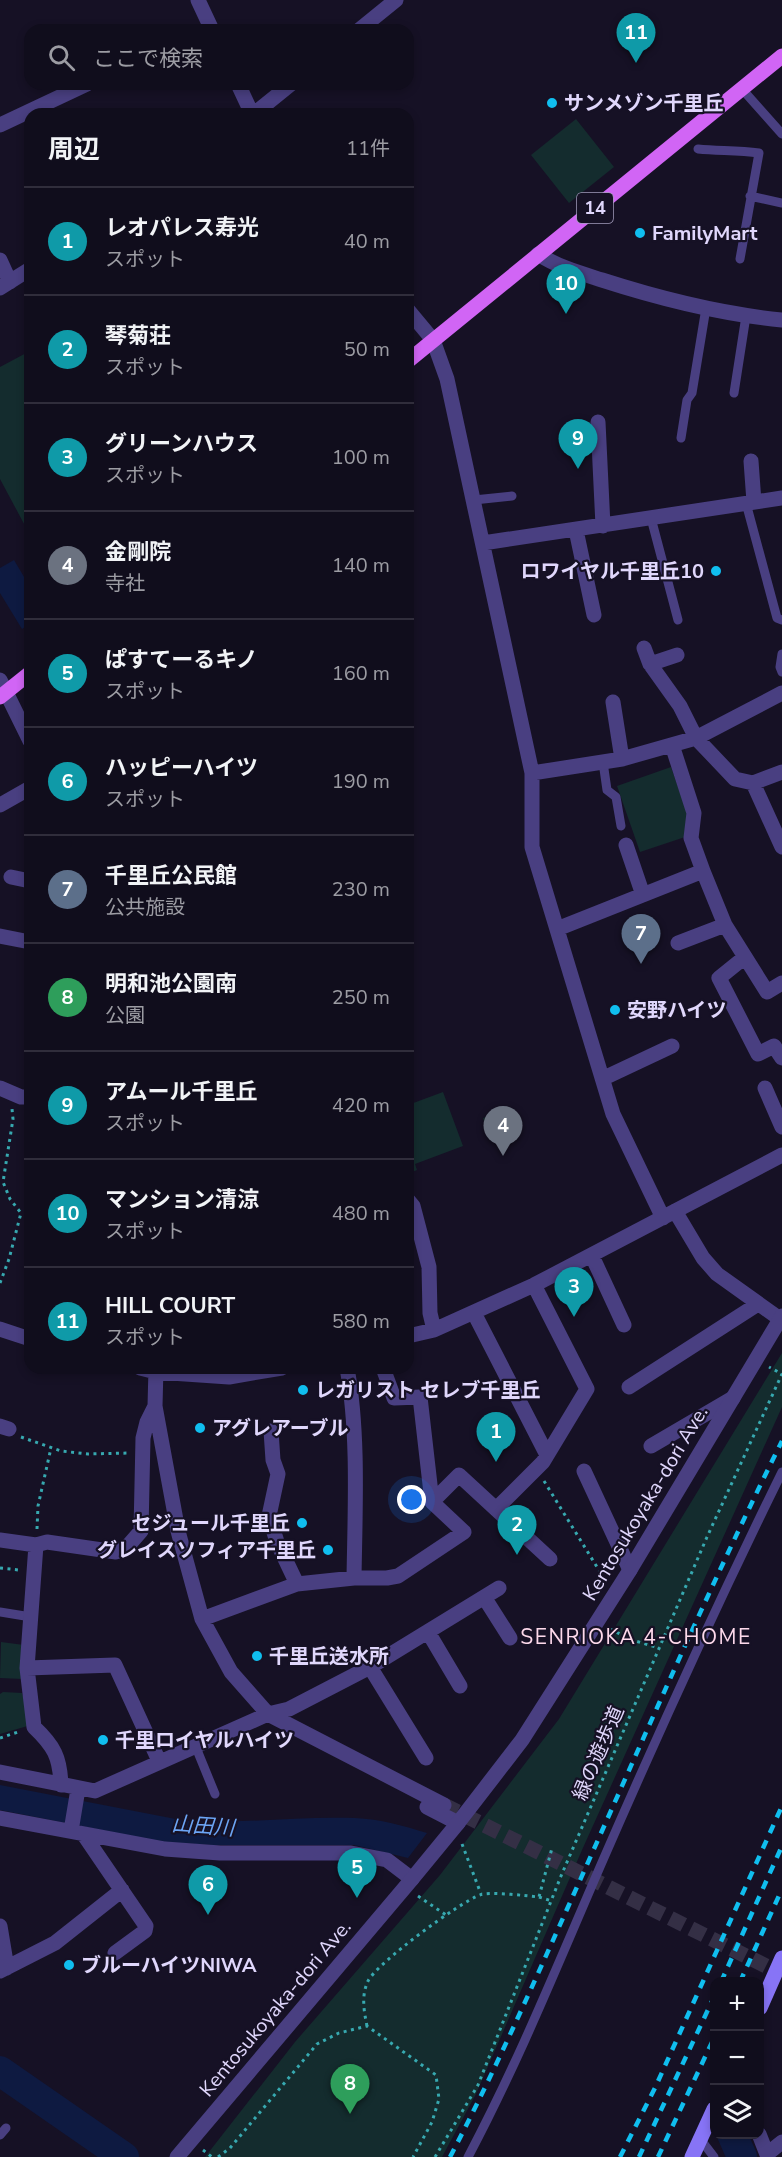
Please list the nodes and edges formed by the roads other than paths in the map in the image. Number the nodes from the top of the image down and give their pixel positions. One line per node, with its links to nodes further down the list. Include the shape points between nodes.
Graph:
1 (198, 0): 3 (street)
2 (396, 0): 4 (street)
3 (207, 24)
4 (366, 24)
5 (782, 56): 6 (main road, 14)
6 (742, 88): 15 (lane); 19 (main road, 14)
7 (74, 90): 10 (street)
8 (241, 90): 11 (street)
9 (283, 90): 12 (street)
10 (36, 108)
11 (250, 108)
12 (261, 108)
13 (24, 114): 14 (street)
14 (0, 125)
15 (782, 134)
16 (698, 149): 17 (lane, via 759,153)
17 (750, 196): 18 (lane); 20 (lane)
18 (782, 203)
19 (538, 254): 24 (street, via 554,264 653,297); 28 (main road, 14)
20 (740, 259)
21 (0, 260): 23 (street)
22 (24, 273): 23 (street)
23 (5, 285)
24 (706, 308): 25 (street); 32 (lane)
25 (746, 316): 27 (street); 30 (lane)
26 (414, 317): 28 (street)
27 (782, 320)
28 (433, 340): 29 (main road, 14); 36 (street, via 447,379)
29 (414, 356)
30 (734, 393)
31 (598, 422): 39 (street)
32 (681, 438)
33 (751, 460): 37 (street)
34 (512, 496): 36 (lane)
35 (782, 498): 37 (street)
36 (474, 500): 41 (street)
37 (750, 503): 38 (street); 44 (lane, via 777,618)
38 (651, 518): 39 (street); 43 (lane)
39 (603, 525): 40 (street)
40 (576, 530): 41 (street); 42 (street)
41 (483, 543): 60 (street)
42 (594, 615)
43 (678, 620)
44 (782, 620)
45 (644, 648): 48 (street)
46 (782, 654): 49 (lane)
47 (677, 655): 48 (street)
48 (650, 664): 55 (street, via 680,706)
49 (782, 672)
50 (24, 677): 51 (main road)
51 (2, 690): 54 (street)
52 (782, 693): 55 (street)
53 (614, 702): 57 (street)
54 (24, 730)
55 (696, 738): 56 (street); 61 (street, via 735,779)
56 (672, 745): 57 (street); 67 (street, via 694,813 690,838)
57 (622, 759): 58 (street)
58 (603, 762): 60 (street); 64 (lane, via 607,790 616,797)
59 (782, 772): 61 (street)
60 (532, 773): 72 (street, via 532,847)
61 (753, 783): 66 (street)
62 (24, 792): 63 (street)
63 (0, 805)
64 (621, 826)
65 (626, 845): 70 (street)
66 (782, 847)
67 (703, 871): 70 (street); 71 (street)
68 (11, 877): 69 (street)
69 (24, 880)
70 (643, 895): 72 (street)
71 (725, 925): 75 (street); 76 (street)
72 (557, 929): 80 (street)
73 (0, 936): 74 (street)
74 (24, 941)
75 (678, 943)
76 (745, 957): 77 (street, via 767,992); 79 (street, via 719,978 758,1054 774,1046)
77 (782, 983)
78 (672, 1046): 80 (street)
79 (782, 1058)
80 (604, 1078): 87 (street, via 614,1114)
81 (765, 1088): 84 (street)
82 (5, 1090): 83 (street)
83 (24, 1095)
84 (782, 1127)
85 (782, 1155): 87 (street)
86 (414, 1210): 95 (street, via 429,1267)
87 (669, 1215): 88 (street); 90 (street, via 717,1274)
88 (592, 1256): 89 (street); 93 (street)
89 (534, 1285): 91 (street); 108 (street, via 587,1389)
90 (758, 1304): 92 (street); 103 (street)
91 (474, 1313): 95 (street); 108 (street)
92 (781, 1317): 104 (street, Kentosukoyaka-dori Ave.)
93 (624, 1325)
94 (0, 1329): 97 (street)
95 (434, 1330): 96 (street)
96 (414, 1335)
97 (24, 1337)
98 (156, 1374): 105 (street)
99 (198, 1374): 100 (street)
100 (247, 1374)
101 (348, 1374): 117 (street, via 355,1482)
102 (385, 1374): 111 (street, via 394,1398 420,1397)
103 (629, 1387)
104 (733, 1398): 107 (street); 116 (street, Kentosukoyaka-dori Ave.)
105 (155, 1406): 114 (street, via 145,1430 142,1453 141,1531 127,1547 116,1552 47,1542); 123 (street, via 178,1531)
106 (271, 1431): 118 (street, via 278,1474 269,1516)
107 (651, 1446)
108 (547, 1455): 112 (street)
109 (584, 1471): 116 (street)
110 (782, 1472): 155 (lane, via 735,1567 537,2013)
111 (432, 1502): 112 (street, via 459,1475); 117 (street, via 464,1532 398,1576)
112 (496, 1509): 115 (street)
113 (0, 1540): 114 (street)
114 (36, 1545): 122 (street)
115 (550, 1559)
116 (630, 1570): 140 (street, Kentosukoyaka-dori Ave., via 522,1740)
117 (354, 1578): 118 (street)
118 (297, 1584): 123 (street)
119 (499, 1588): 120 (street)
120 (484, 1597): 124 (street); 125 (street)
121 (0, 1612): 122 (lane)
122 (31, 1617): 126 (street)
123 (202, 1619): 129 (street, via 231,1672)
124 (428, 1632): 127 (street); 128 (street)
125 (510, 1638)
126 (27, 1668): 133 (street, via 116,1665); 135 (street, via 34,1727 46,1738 60,1762)
127 (370, 1668): 129 (street, via 290,1709); 132 (street)
128 (460, 1686)
129 (268, 1714): 130 (street); 131 (street)
130 (325, 1743): 138 (street); 140 (street, via 329,1755)
131 (195, 1745): 133 (street); 137 (lane)
132 (426, 1758)
133 (159, 1761): 136 (street, via 95,1791)
134 (0, 1772): 135 (street)
135 (61, 1785): 136 (street)
136 (78, 1789): 141 (street)
137 (215, 1794)
138 (444, 1805)
139 (0, 1818): 141 (street)
140 (458, 1823): 142 (street, Kentosukoyaka-dori Ave.)
141 (77, 1833): 142 (street, via 165,1849 351,1853 387,1860); 143 (street)
142 (412, 1879): 154 (street, Kentosukoyaka-dori Ave.)
143 (122, 1890): 145 (street, via 146,1926 145,1931); 147 (street, via 55,1943)
144 (0, 1926): 147 (street)
145 (115, 1953)
146 (780, 1967): 148 (main road)
147 (3, 1969)
148 (764, 1998)
149 (710, 2119): 151 (main road)
150 (761, 2139): 153 (street)
151 (701, 2140): 156 (main road); 157 (lane)
152 (782, 2142): 153 (street)
153 (768, 2156)
154 (177, 2157)
155 (468, 2157)
156 (692, 2157)
157 (714, 2157)

